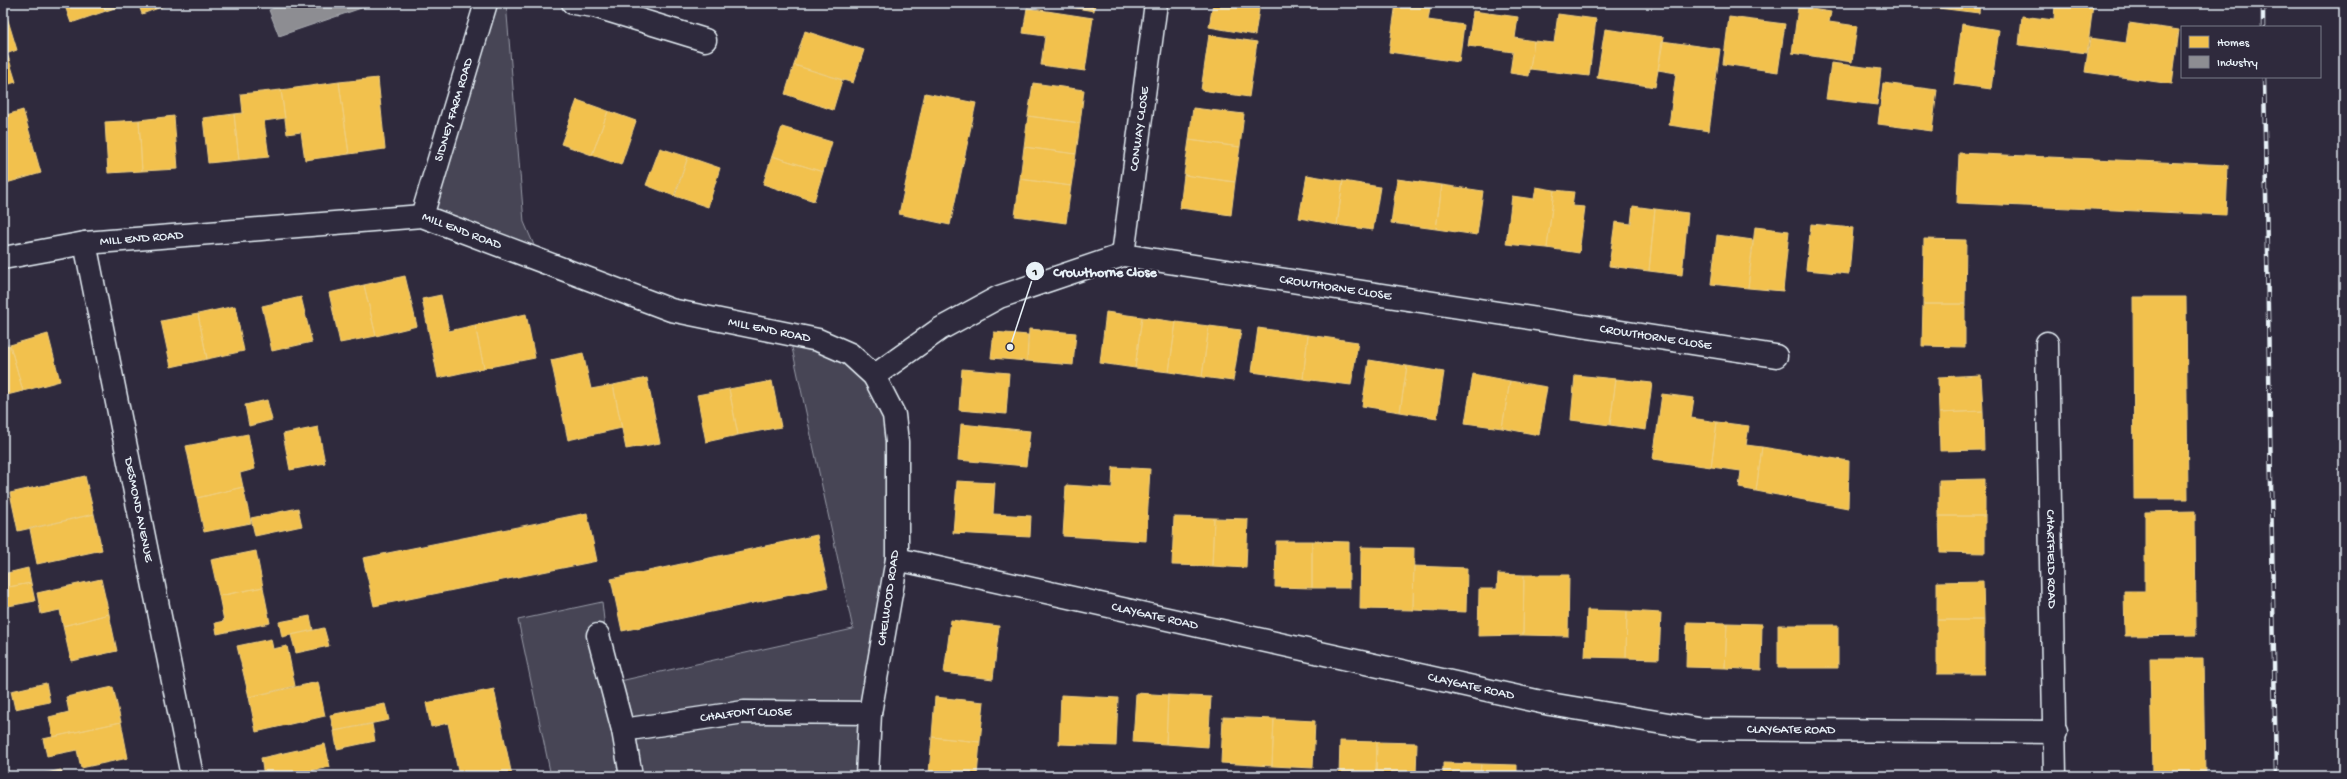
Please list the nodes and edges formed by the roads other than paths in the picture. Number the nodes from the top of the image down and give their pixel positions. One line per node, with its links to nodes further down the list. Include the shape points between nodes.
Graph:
1 (486, 3): 5 (street, SIDNEY FARM ROAD)
2 (573, 3): 4 (street, via 594,6)
3 (1156, 3): 7 (street, CONWAY CLOSE)
4 (704, 40)
5 (422, 216): 6 (street, MILL END ROAD); 11 (street, MILL END ROAD, via 671,310 818,340 850,354)
6 (85, 243): 8 (street, MILL END ROAD); 17 (street, DESMOND AVENUE)
7 (1123, 255): 10 (street, CROWTHORNE CLOSE); 11 (street, CROWTHORNE CLOSE, via 999,297 940,329)
8 (3, 258)
9 (2047, 343): 16 (street, CHARTFIELD ROAD)
10 (1776, 356)
11 (874, 376): 12 (street, CHELWOOD ROAD, via 894,415 897,442)
12 (897, 559): 14 (street, CHELWOOD ROAD); 16 (street, CLAYGATE ROAD, via 1550,704 1698,729)
13 (598, 635): 15 (street)
14 (870, 713): 15 (street, CHALFONT CLOSE, via 744,712); 19 (street, CHELWOOD ROAD)
15 (623, 730): 18 (street)
16 (2056, 732): 20 (street, CHARTFIELD ROAD)
17 (192, 776)
18 (631, 776)
19 (867, 776)
20 (2055, 776)

